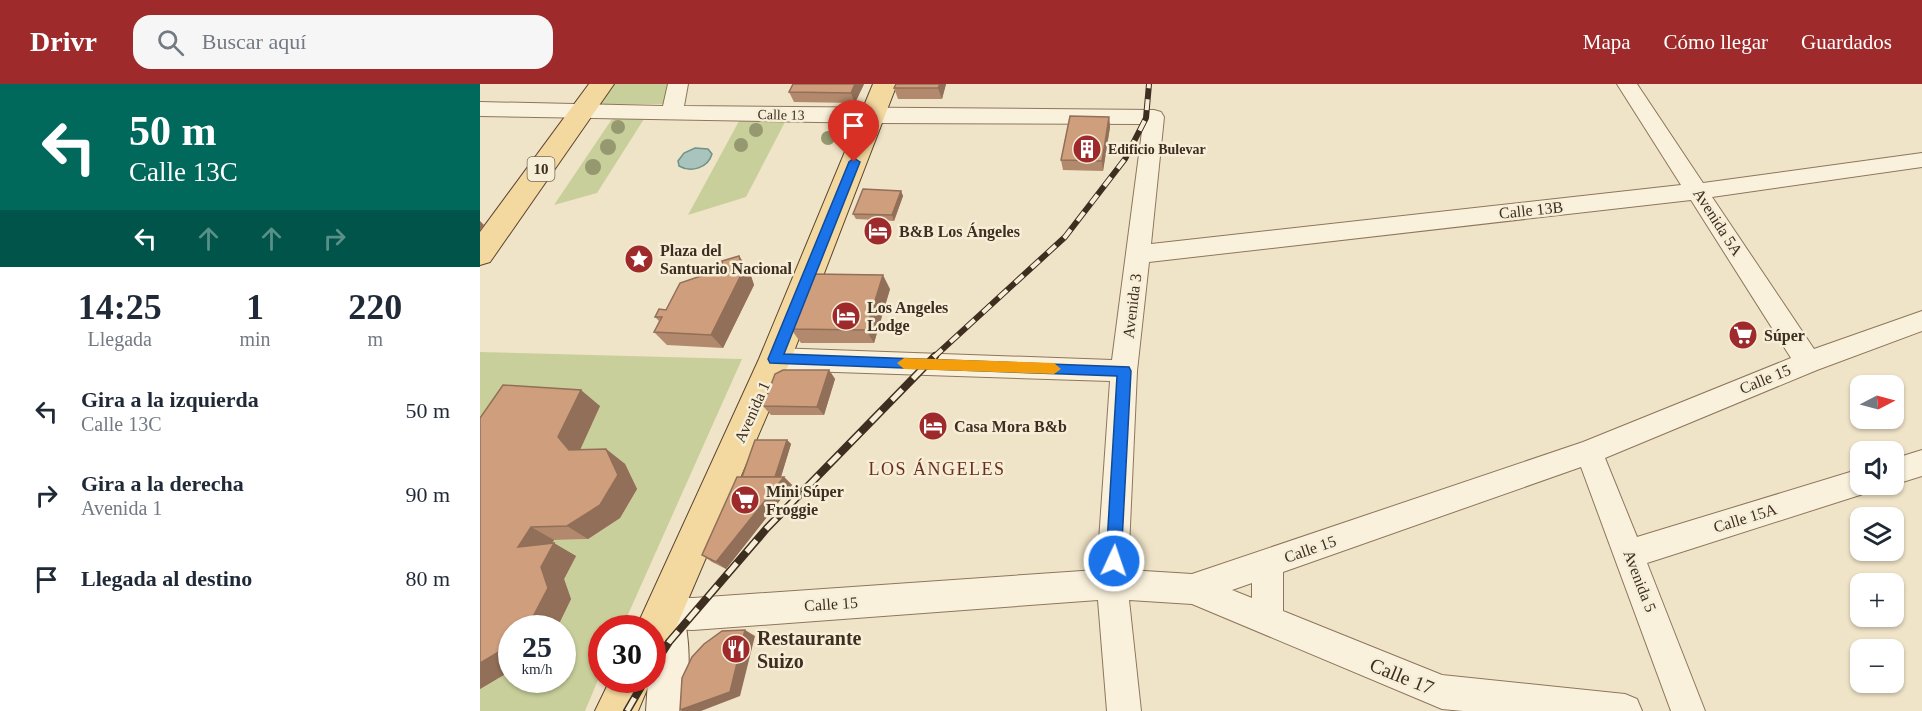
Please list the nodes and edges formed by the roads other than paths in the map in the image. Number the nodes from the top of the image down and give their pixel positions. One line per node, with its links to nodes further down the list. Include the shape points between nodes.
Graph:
1 (602, 84): 6 (main road, 10)
2 (678, 84): 7 (street)
3 (885, 84): 8 (main road, Avenida 1)
4 (1627, 84): 11 (street, Avenida 5A)
5 (480, 109): 6 (street, Calle 13)
6 (582, 112): 7 (street, Calle 13); 13 (main road, 10)
7 (672, 113): 8 (street, Calle 13)
8 (873, 116): 9 (street, Calle 13); 15 (main road, Avenida 1)
9 (1154, 117): 12 (street, Avenida 3)
10 (1922, 160): 11 (street, Calle 13B)
11 (1698, 191): 12 (street, Calle 13B); 16 (street, Avenida 5A)
12 (1138, 254): 17 (street, Avenida 3)
13 (480, 255)
14 (1918, 330): 16 (street, Calle 15)
15 (775, 359): 17 (street); 26 (main road, Avenida 1)
16 (1808, 362): 18 (street, Calle 15)
17 (1124, 371): 24 (street, Avenida 3)
18 (1589, 452): 22 (street, Avenida 5); 23 (street, Calle 15)
19 (1922, 463): 20 (street)
20 (1904, 469)
21 (1850, 485): 22 (street, Calle 15A)
22 (1630, 554): 35 (street, Avenida 5)
23 (1268, 563): 25 (street, Calle 15); 27 (street)
24 (1112, 584): 25 (street, Calle 15); 28 (street, Calle 15, via 693,614); 33 (street, Avenida 3)
25 (1192, 589): 27 (street, Calle 17)
26 (662, 615)
27 (1267, 620): 34 (street, Calle 17, via 1442,692)
28 (666, 622)
29 (666, 637): 32 (main road)
30 (625, 693): 31 (main road)
31 (616, 711)
32 (667, 711)
33 (1124, 711)
34 (1625, 711)
35 (1688, 711)

